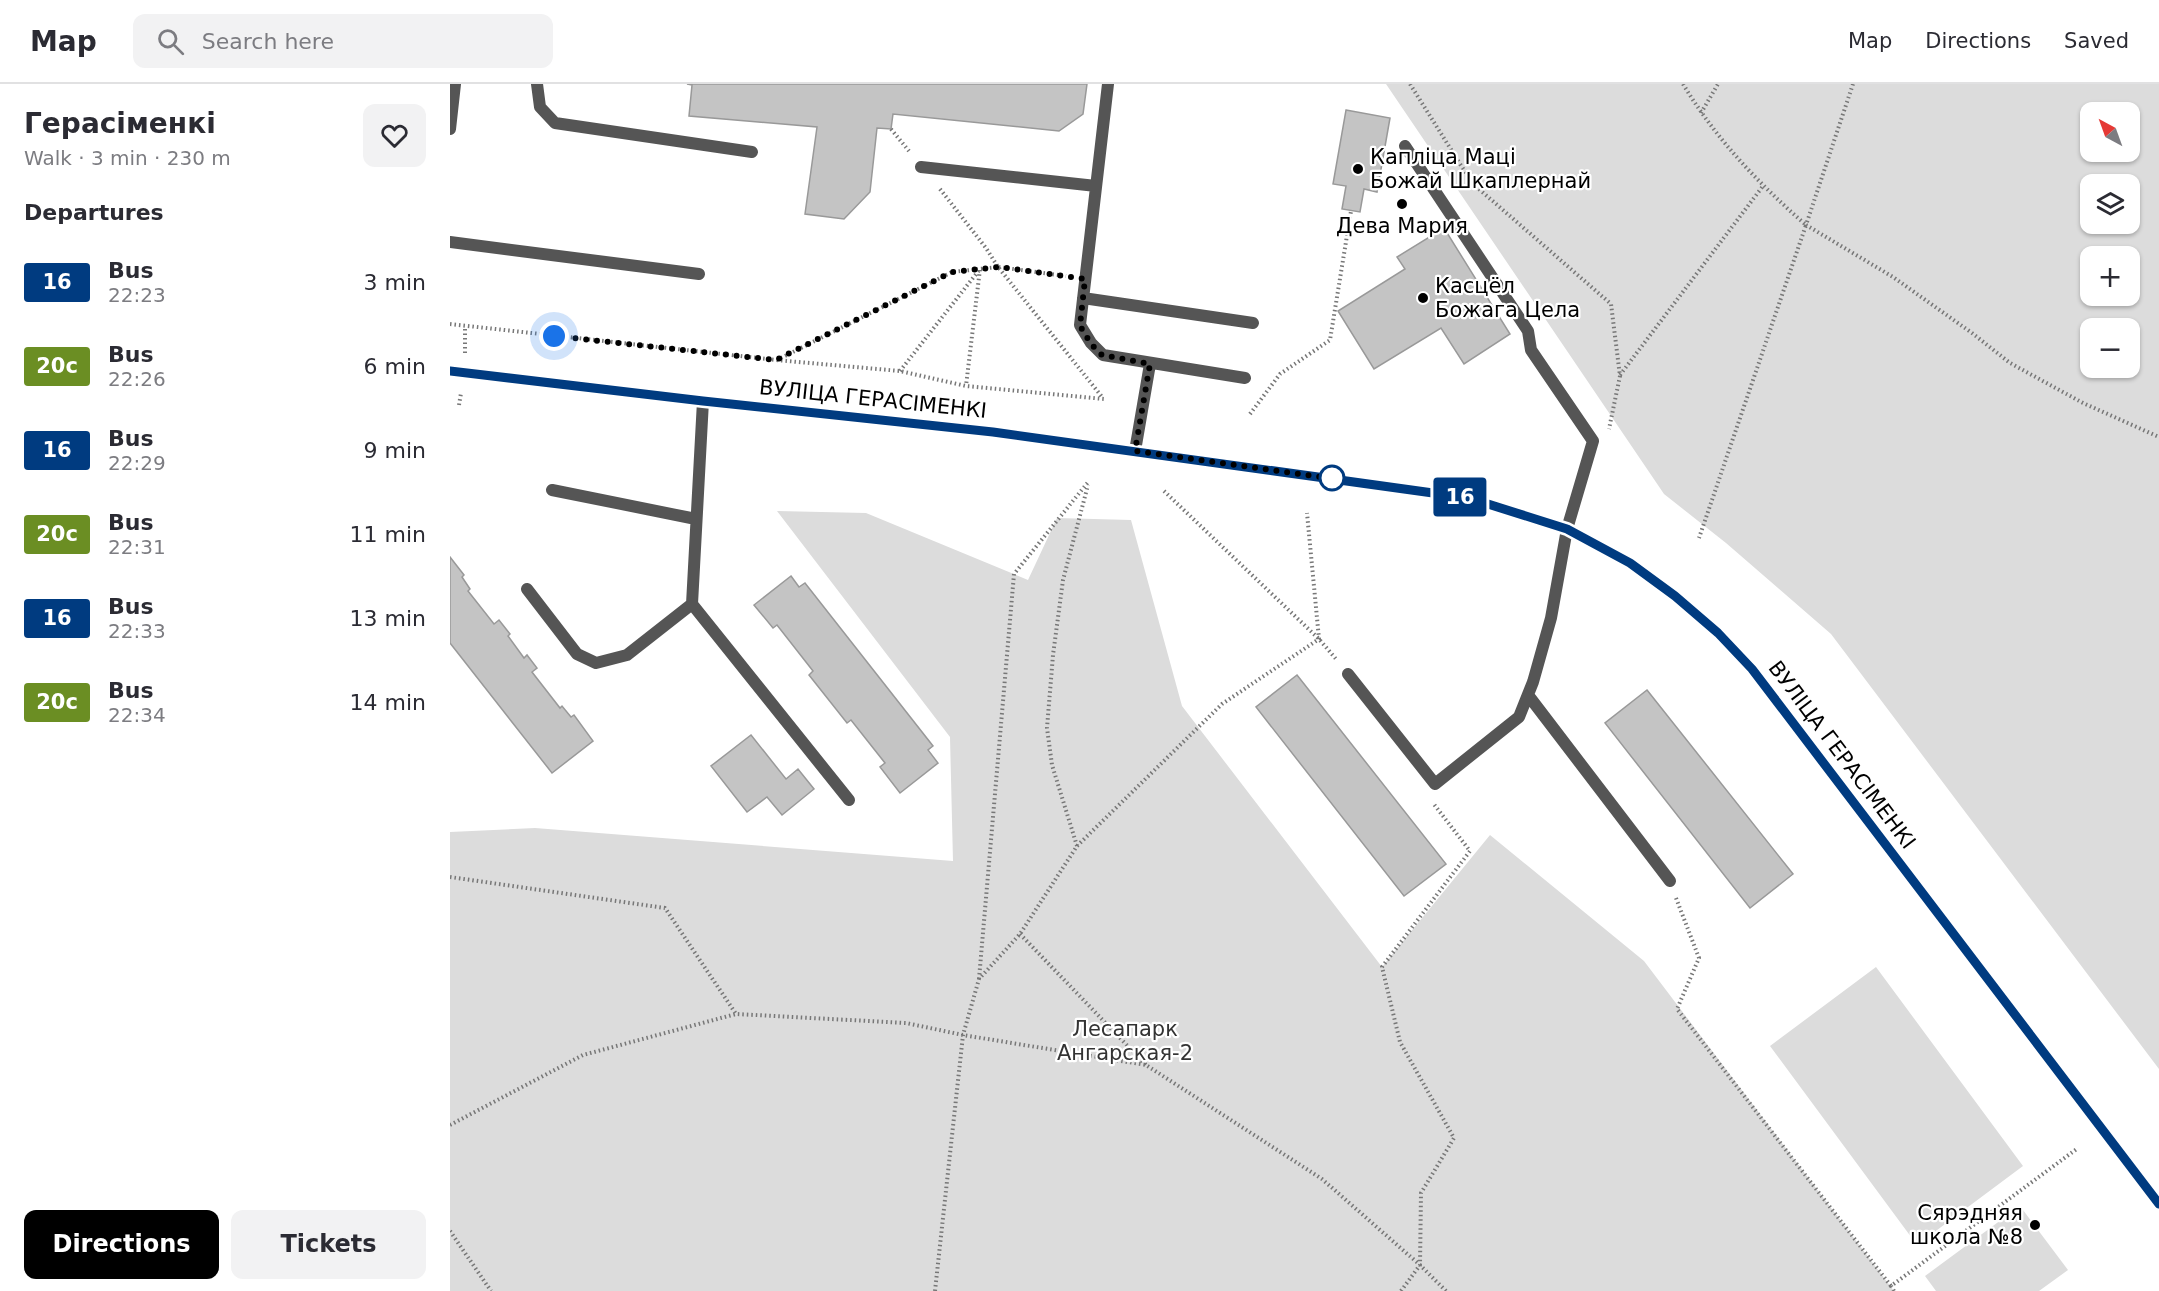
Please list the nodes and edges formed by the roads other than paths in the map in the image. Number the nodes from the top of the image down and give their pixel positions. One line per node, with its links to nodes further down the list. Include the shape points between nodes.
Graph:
1 (455, 84): 4 (lane)
2 (537, 84): 6 (lane, via 540,107 555,123)
3 (1108, 84): 8 (lane)
4 (450, 129)
5 (1405, 146): 20 (lane, via 1528,331 1531,350 1593,441)
6 (752, 152)
7 (921, 166): 8 (lane)
8 (1096, 186): 11 (lane)
9 (450, 242): 10 (lane)
10 (699, 274)
11 (1083, 297): 12 (lane); 13 (lane, via 1080,326 1091,344 1102,355)
12 (1253, 323)
13 (1150, 364): 15 (lane); 17 (lane)
14 (450, 371): 16 (street, ВУЛІЦА ГЕРАСІМЕНКІ)
15 (1245, 378)
16 (703, 401): 17 (street, ВУЛІЦА ГЕРАСІМЕНКІ); 19 (lane)
17 (1135, 451): 20 (street, ВУЛІЦА ГЕРАСІМЕНКІ, via 1469,498)
18 (552, 490): 19 (lane)
19 (696, 519): 22 (lane)
20 (1567, 529): 24 (lane, via 1551,618); 27 (street, ВУЛІЦА ГЕРАСІМЕНКІ, via 1630,563 1675,596 1752,669)
21 (527, 589): 22 (lane, via 577,654 596,663 627,655)
22 (692, 603): 25 (lane)
23 (1348, 674): 24 (lane, via 1435,784 1519,717)
24 (1528, 695): 26 (lane)
25 (849, 800)
26 (1670, 881)
27 (2159, 1204)

